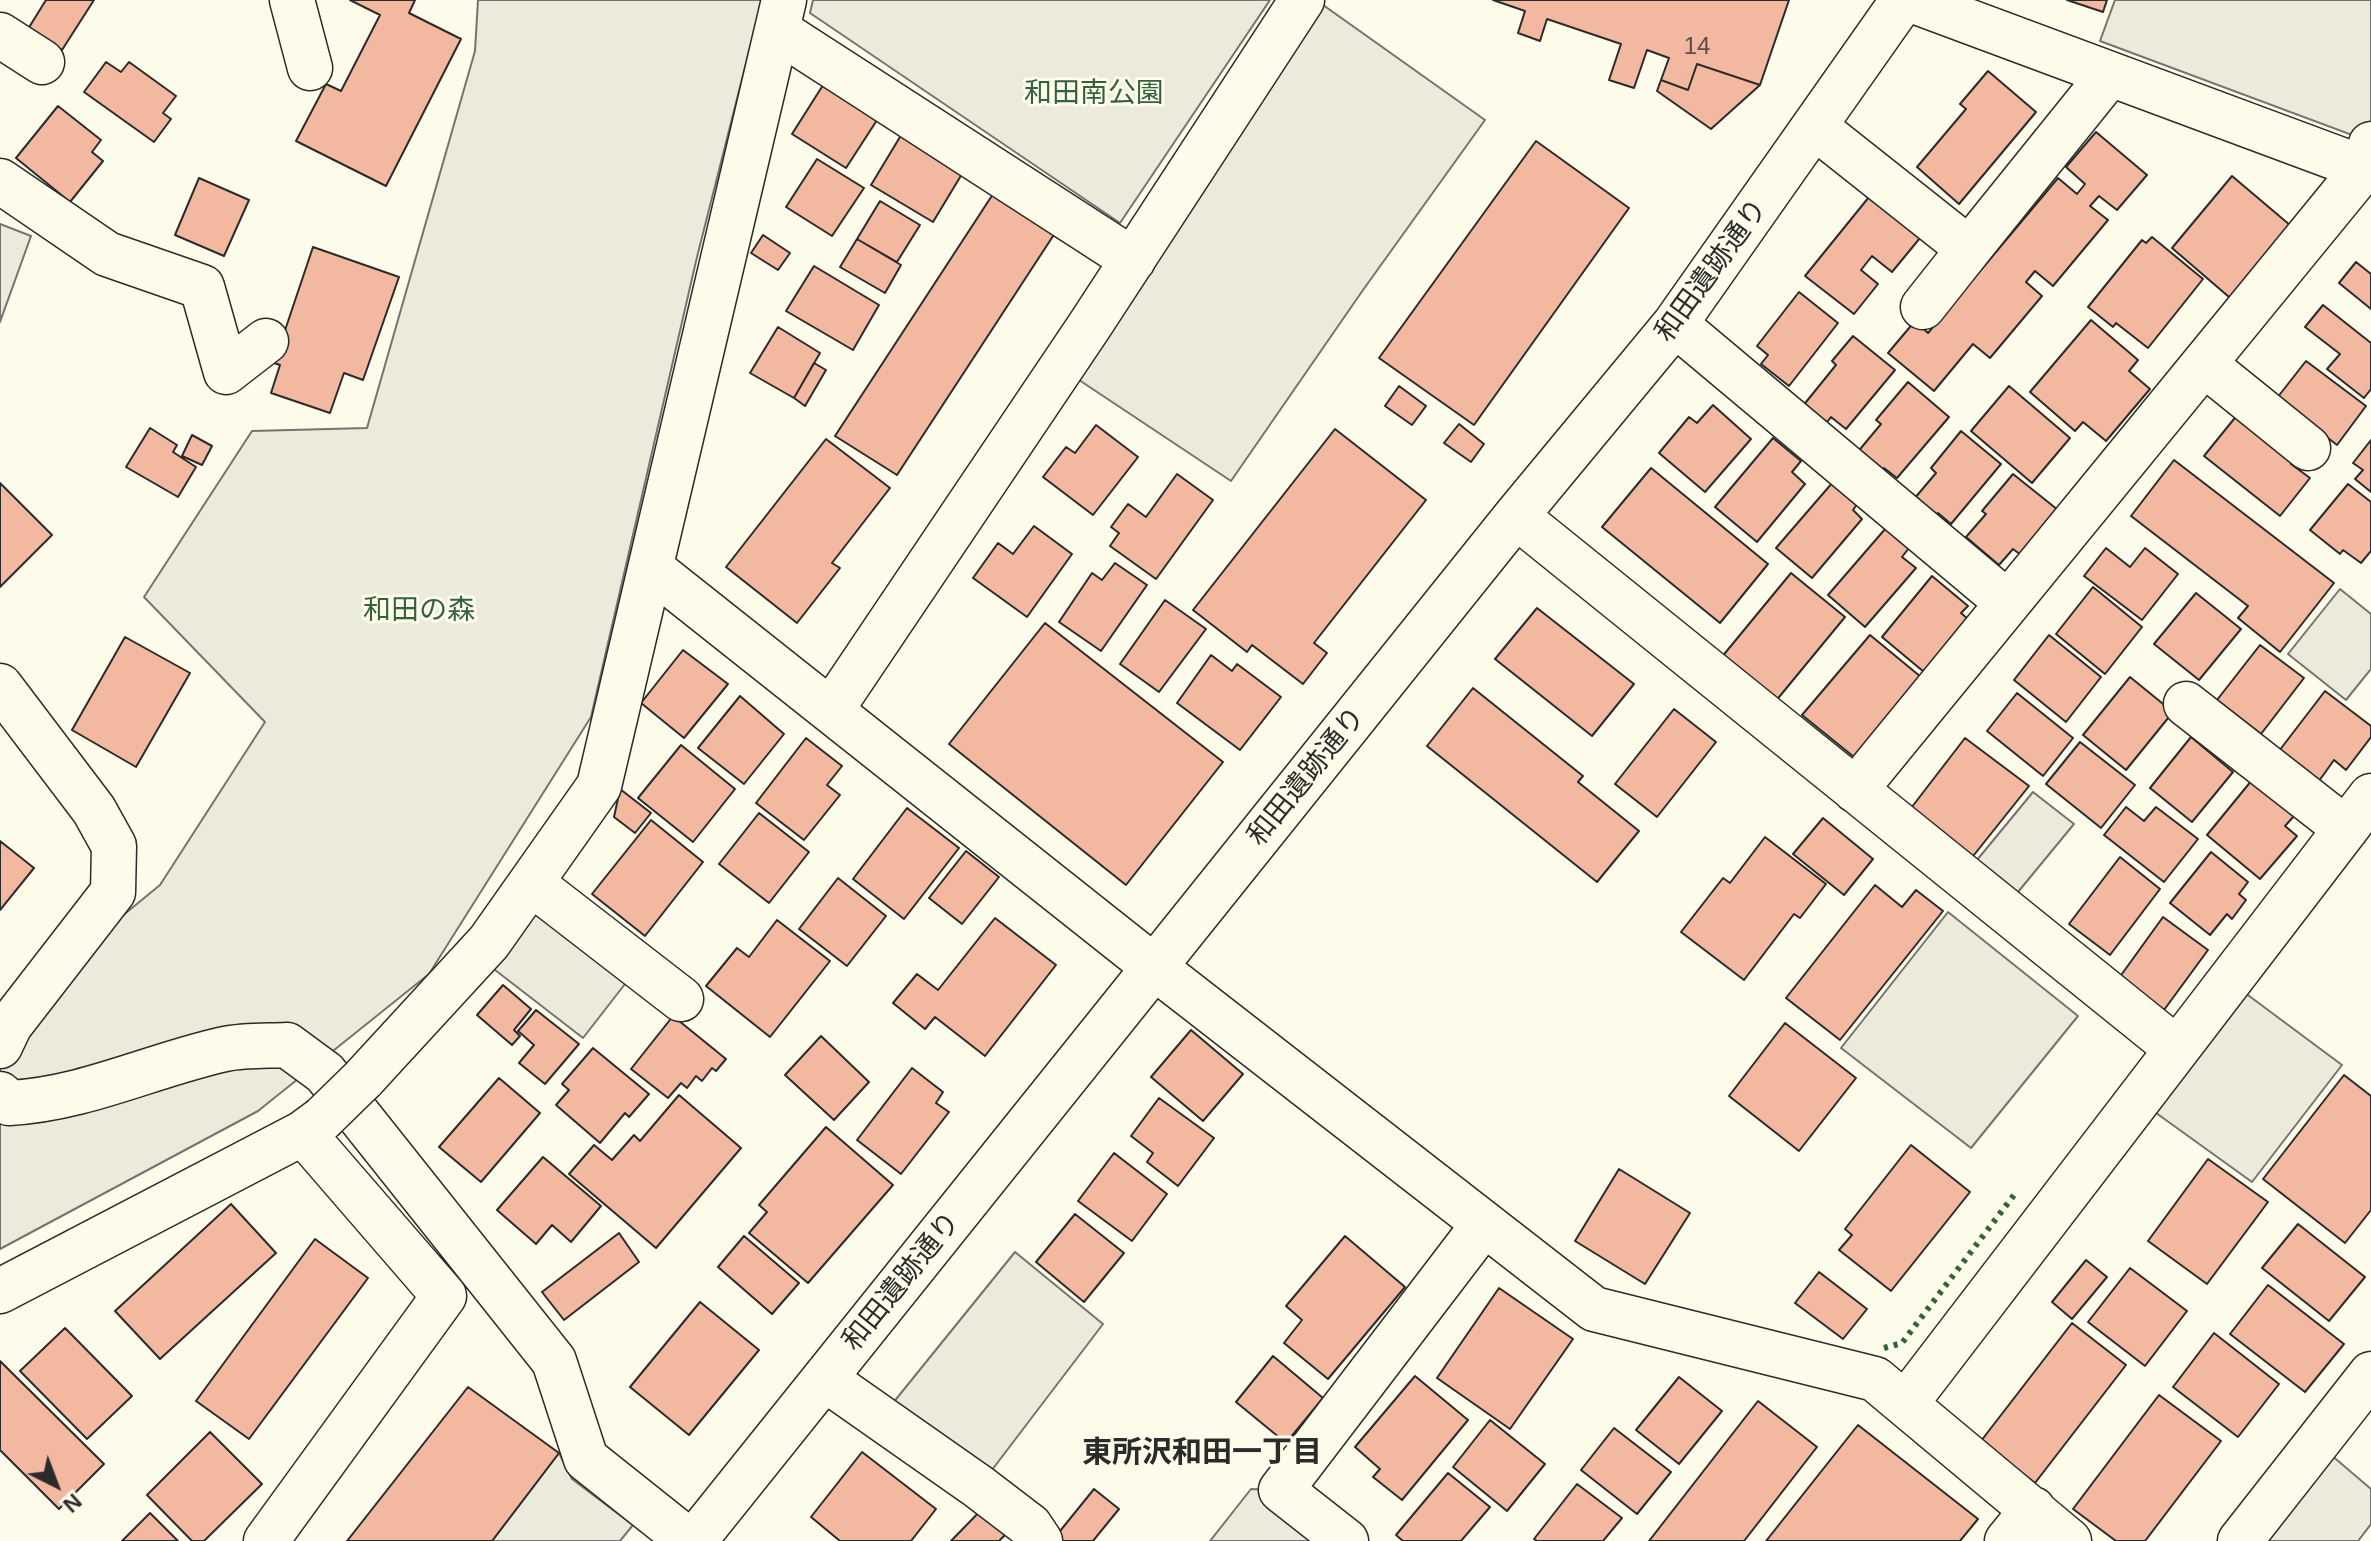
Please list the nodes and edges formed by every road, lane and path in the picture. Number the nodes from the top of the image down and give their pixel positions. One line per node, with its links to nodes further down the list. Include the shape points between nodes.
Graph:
1 (292, 0): 8 (street)
2 (1302, 0): 14 (street)
3 (1903, 0): 10 (street, 和田遺跡通り)
4 (1911, 0): 9 (street)
5 (780, 15): 14 (street); 21 (street)
6 (0, 35): 7 (street)
7 (42, 62)
8 (310, 68)
9 (2110, 74): 11 (street); 13 (street)
10 (1815, 127): 13 (street); 16 (street, 和田遺跡通り)
11 (2369, 161): 18 (street)
12 (0, 181): 17 (street, via 107,254 202,287 226,372)
13 (1969, 249): 15 (street)
14 (1133, 260): 25 (street)
15 (1923, 307)
16 (1675, 324): 20 (street, 和田遺跡通り); 22 (street)
17 (266, 341)
18 (2204, 364): 19 (street); 22 (street)
19 (2308, 448)
20 (1516, 516): 26 (street); 29 (street, 和田遺跡通り)
21 (652, 569): 25 (street); 28 (street, via 599,786)
22 (2008, 603): 26 (street)
23 (0, 686): 31 (street, via 94,810 114,846 113,892 10,1025)
24 (2186, 704): 27 (street)
25 (831, 710): 29 (street)
26 (1855, 790): 32 (street)
27 (2358, 812): 32 (street)
28 (531, 883): 30 (street); 34 (street, bridge, via 489,942)
29 (1154, 967): 35 (street); 38 (street, 和田遺跡通り)
30 (681, 999)
31 (0, 1046)
32 (2177, 1049): 39 (street)
33 (0, 1094): 42 (street, via 9,1103 32,1102 227,1048 287,1045 325,1073 554,1361 586,1459)
34 (313, 1126): 36 (street); 41 (street, via 444,1296)
35 (1484, 1224): 39 (street, via 1594,1309 1875,1379); 44 (street, via 1281,1490)
36 (0, 1291)
37 (2371, 1374): 46 (street)
38 (825, 1379): 42 (street, 和田遺跡通り); 43 (street, via 979,1487 1030,1526)
39 (1906, 1403): 40 (street)
40 (2020, 1525): 45 (street)
41 (266, 1541)
42 (692, 1541)
43 (1040, 1541)
44 (1346, 1541)
45 (2069, 1541)
46 (2240, 1541)

